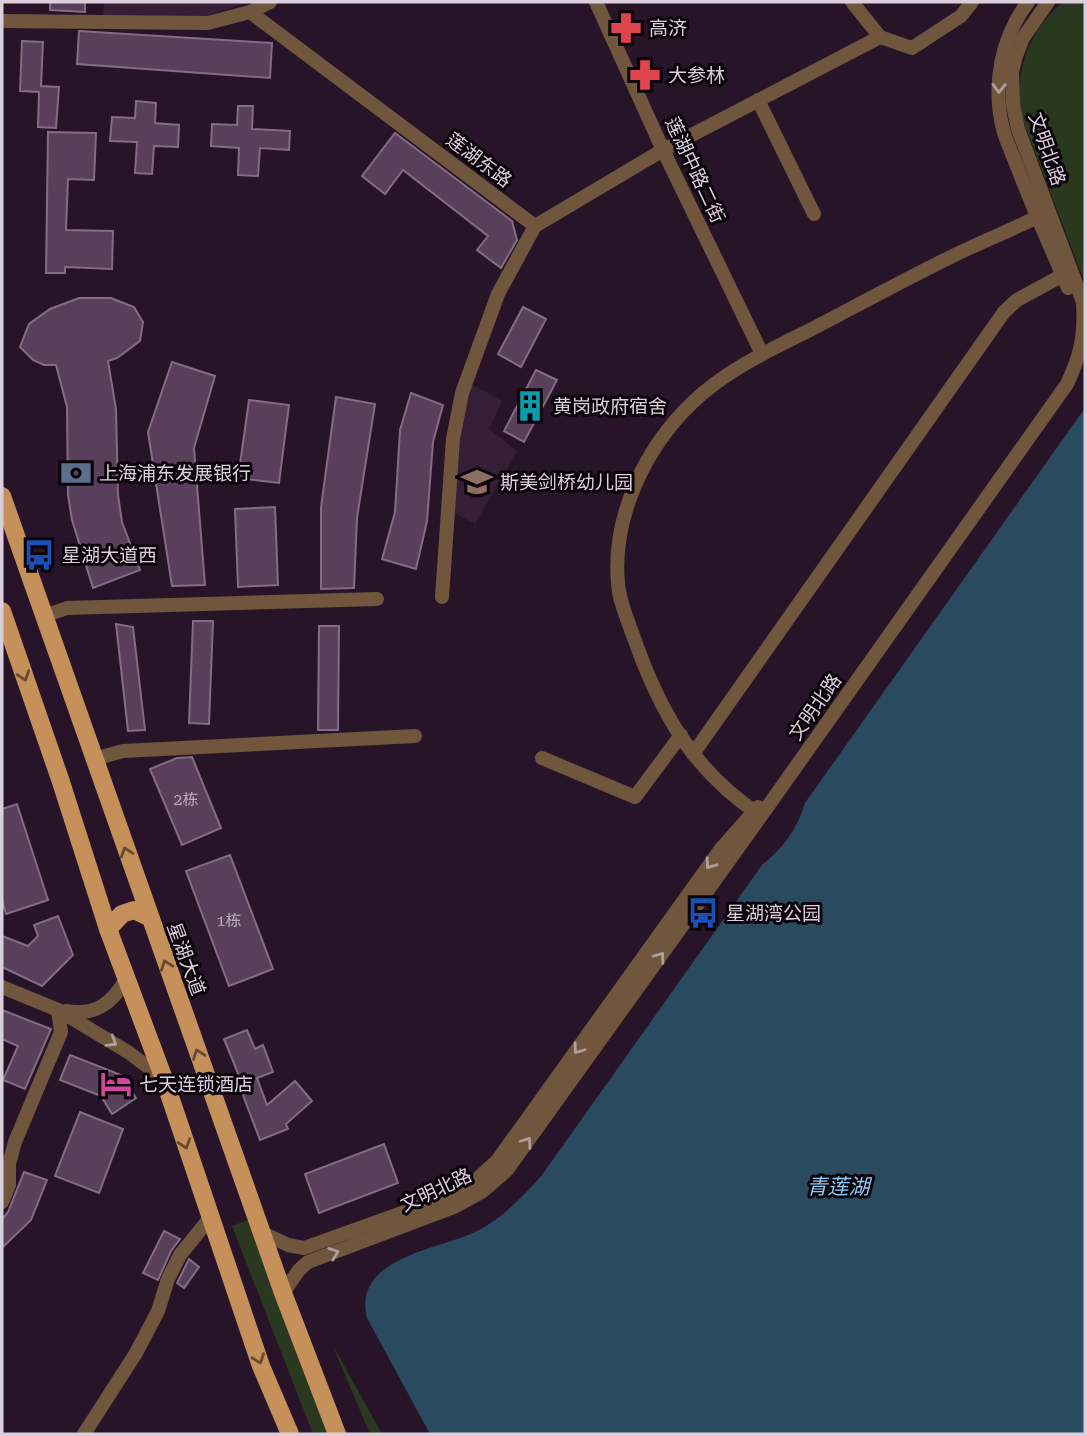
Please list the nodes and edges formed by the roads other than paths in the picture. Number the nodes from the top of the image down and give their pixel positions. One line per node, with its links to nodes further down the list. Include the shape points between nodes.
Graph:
1 (270, 2): 8 (street)
2 (596, 2): 12 (street, 莲湖中路二街)
3 (872, 2): 7 (street)
4 (972, 2): 10 (street, via 961,16 912,48)
5 (1028, 2): 13 (street, 文明北路, one-way to 13, via 1011,29 1003,54 999,102 1003,130)
6 (1048, 2): 13 (street, 文明北路, via 1023,38 1012,72 1018,129)
7 (856, 6): 10 (street)
8 (250, 12): 9 (street, via 208,23); 15 (street, 莲湖东路)
9 (2, 21)
10 (880, 37): 11 (street)
11 (758, 100): 12 (street); 14 (street)
12 (663, 150): 15 (street); 17 (street, 莲湖中路二街)
13 (1042, 214): 16 (street, 文明北路); 17 (street); 28 (street, 文明北路, via 1083,302 1085,331 1067,384)
14 (814, 215)
15 (535, 226): 19 (street, via 498,294 462,393 453,439)
16 (1063, 275): 25 (street, via 1004,312); 28 (street, 文明北路, via 1075,304 1076,329 1059,381)
17 (762, 354): 23 (street, via 692,402 663,435 642,470 618,545 618,585 631,629 660,704)
18 (2, 496): 22 (main road, 星湖大道)
19 (442, 597)
20 (377, 599): 22 (street, via 66,608)
21 (2, 611): 30 (main road, one-way to 30)
22 (44, 616): 27 (main road, 星湖大道)
23 (681, 735): 25 (street); 26 (street, via 635,797)
24 (415, 736): 27 (street, via 123,751)
25 (693, 754): 28 (street, via 717,783)
26 (542, 758)
27 (94, 759): 29 (main road, 星湖大道, one-way to 27)
28 (758, 814): 37 (street, 文明北路, one-way to 37, via 720,850 497,1161 475,1181 449,1196 304,1248); 38 (street, 文明北路, one-way to 28, via 308,1262 454,1208 507,1170)
29 (149, 917): 30 (main road, via 134,910); 37 (main road, 星湖大道, one-way to 29)
30 (108, 929): 31 (main road)
31 (126, 979): 33 (street, via 118,993 96,1010); 34 (main road)
32 (2, 987): 33 (street)
33 (58, 1010): 34 (street, one-way to 34); 35 (street, via 61,1032 15,1142)
34 (164, 1079): 36 (main road, one-way to 36)
35 (2, 1202)
36 (210, 1218): 39 (street, via 180,1255 136,1353); 40 (main road, one-way to 40, via 261,1366)
37 (264, 1233): 38 (main road, 星湖大道)
38 (283, 1293): 41 (main road, 星湖大道)
39 (84, 1434)
40 (290, 1434)
41 (337, 1434)

